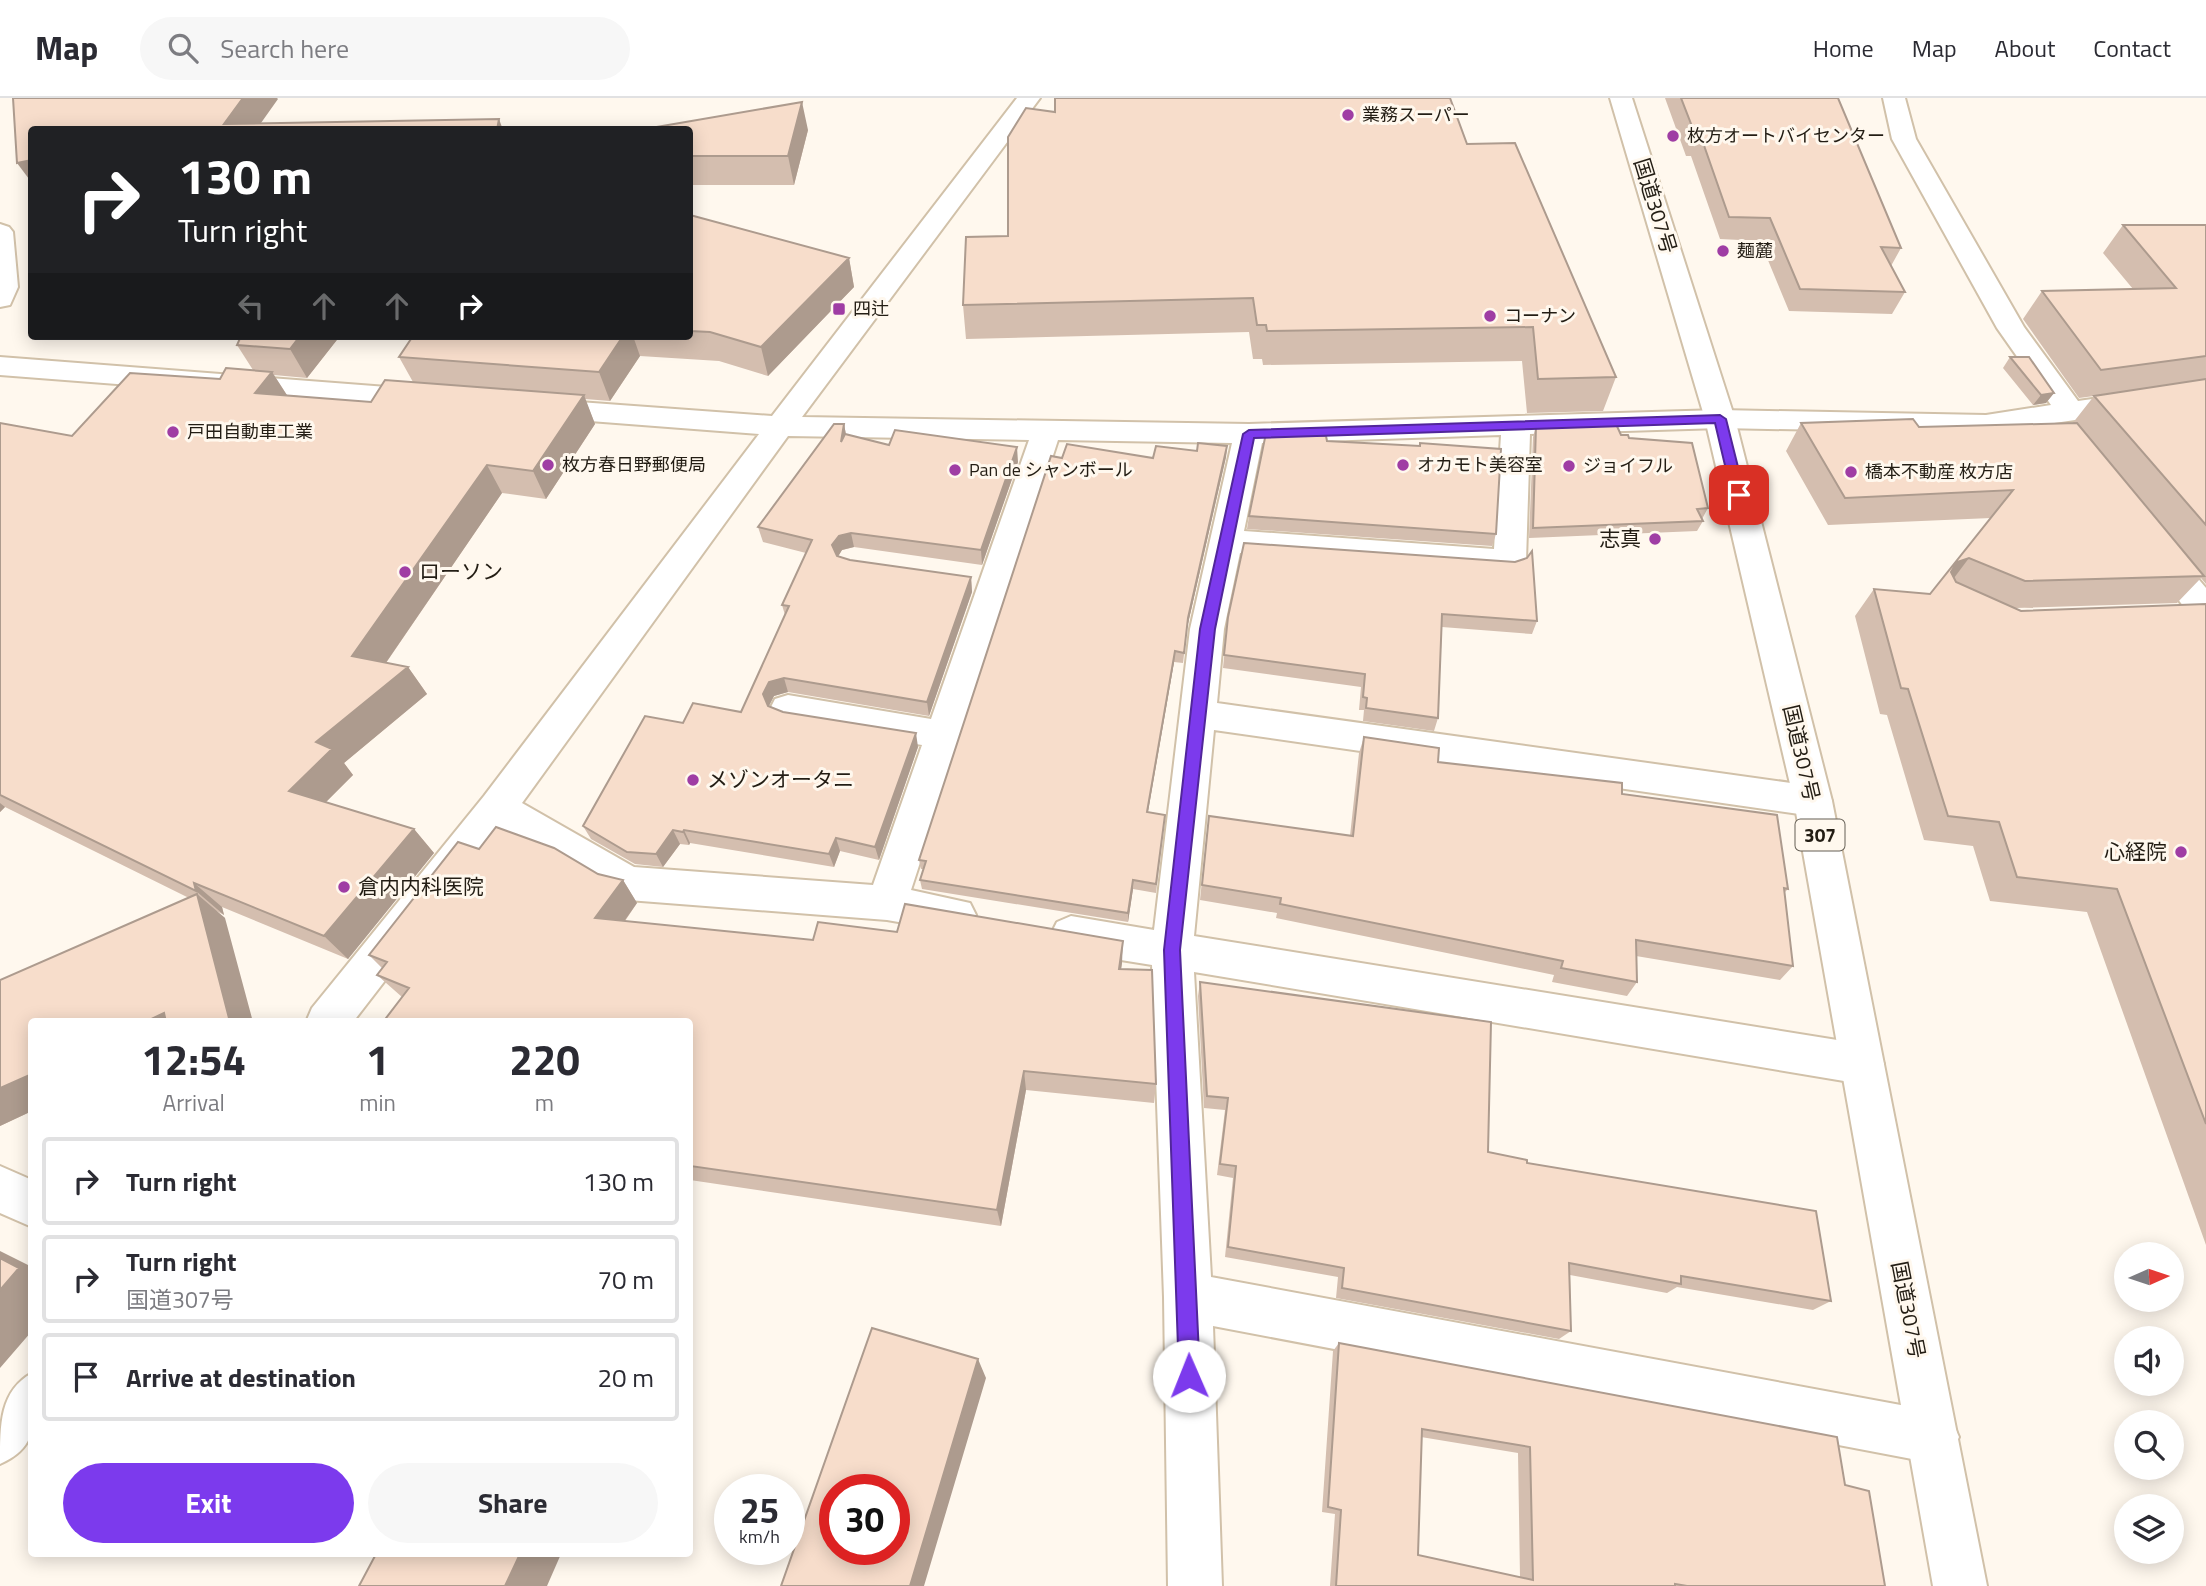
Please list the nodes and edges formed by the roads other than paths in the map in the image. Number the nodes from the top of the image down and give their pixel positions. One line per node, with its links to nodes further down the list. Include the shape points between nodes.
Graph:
1 (1029, 98): 12 (main road)
2 (1621, 98): 11 (main road, 国道307号 / 307)
3 (1894, 98): 10 (main road, via 1904,139)
4 (0, 232): 5 (main road, via 5,287)
5 (0, 299)
6 (5, 372): 8 (main road)
7 (2206, 392): 10 (main road)
8 (460, 402)
9 (516, 406): 12 (main road)
10 (2058, 414): 11 (main road, via 1986,424); 16 (main road)
11 (1720, 419): 13 (main road); 24 (main road, 国道307号 / 307)
12 (780, 425): 14 (main road); 25 (main road)
13 (1516, 425): 15 (main road); 18 (main road, via 1510,561)
14 (1047, 430): 15 (main road); 23 (main road, via 983,580)
15 (1249, 434): 18 (main road)
16 (2071, 447)
17 (2139, 529): 19 (main road)
18 (1226, 541): 22 (main road, via 1208,629)
19 (2206, 614): 20 (main road)
20 (2164, 617)
21 (788, 709): 23 (main road)
22 (1198, 714): 24 (main road); 29 (main road)
23 (944, 735): 26 (main road)
24 (1813, 801): 31 (main road, 国道307号 / 307)
25 (497, 807): 26 (main road, via 628,883); 30 (main road)
26 (887, 903): 27 (main road)
27 (996, 921)
28 (1037, 928): 29 (main road)
29 (1172, 950): 31 (main road); 34 (main road)
30 (330, 1018)
31 (1862, 1063): 36 (main road, 国道307号 / 307)
32 (0, 1189): 33 (main road)
33 (28, 1202)
34 (1188, 1297): 36 (main road); 38 (main road)
35 (28, 1403): 37 (main road)
36 (1933, 1437): 39 (main road, 国道307号 / 307)
37 (0, 1438)
38 (1195, 1586)
39 (1960, 1586)

